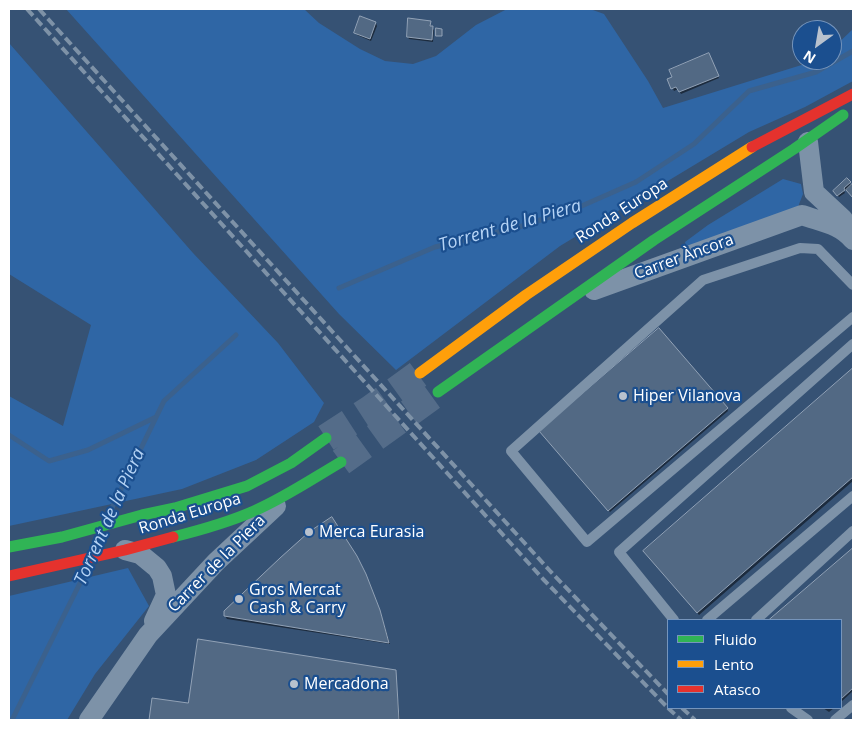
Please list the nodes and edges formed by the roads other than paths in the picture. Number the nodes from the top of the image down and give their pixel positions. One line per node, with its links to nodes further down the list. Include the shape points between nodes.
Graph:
1 (853, 94): 11 (street, Ronda Europa, via 743,152 632,223)
2 (853, 110): 3 (street, via 826,125)
3 (808, 142): 4 (street); 8 (street, via 729,190)
4 (814, 192): 5 (street); 6 (street, via 843,219)
5 (802, 215): 6 (street); 8 (street, Carrer Àncora)
6 (850, 235)
7 (853, 286): 9 (lane, via 818,249 800,248 703,280 511,451 587,542)
8 (566, 300): 12 (street)
9 (853, 317)
10 (853, 344): 21 (lane, via 619,552)
11 (420, 373)
12 (438, 392)
13 (326, 438): 18 (street, Ronda Europa, via 291,463 247,486 175,508)
14 (341, 462): 15 (street, Ronda Europa)
15 (288, 494): 19 (street, Ronda Europa, via 216,526); 24 (street, Carrer de la Piera, via 216,562)
16 (853, 496): 22 (lane)
17 (853, 531): 23 (lane)
18 (9, 548)
19 (122, 550): 20 (street, Ronda Europa); 24 (street, Carrer de la Piera, via 140,554 162,576 166,595)
20 (9, 576)
21 (673, 619)
22 (708, 619)
23 (757, 619)
24 (148, 635): 27 (street, Carrer de la Piera)
25 (853, 705): 29 (lane)
26 (792, 709): 28 (lane)
27 (89, 720)
28 (808, 720)
29 (836, 720)

